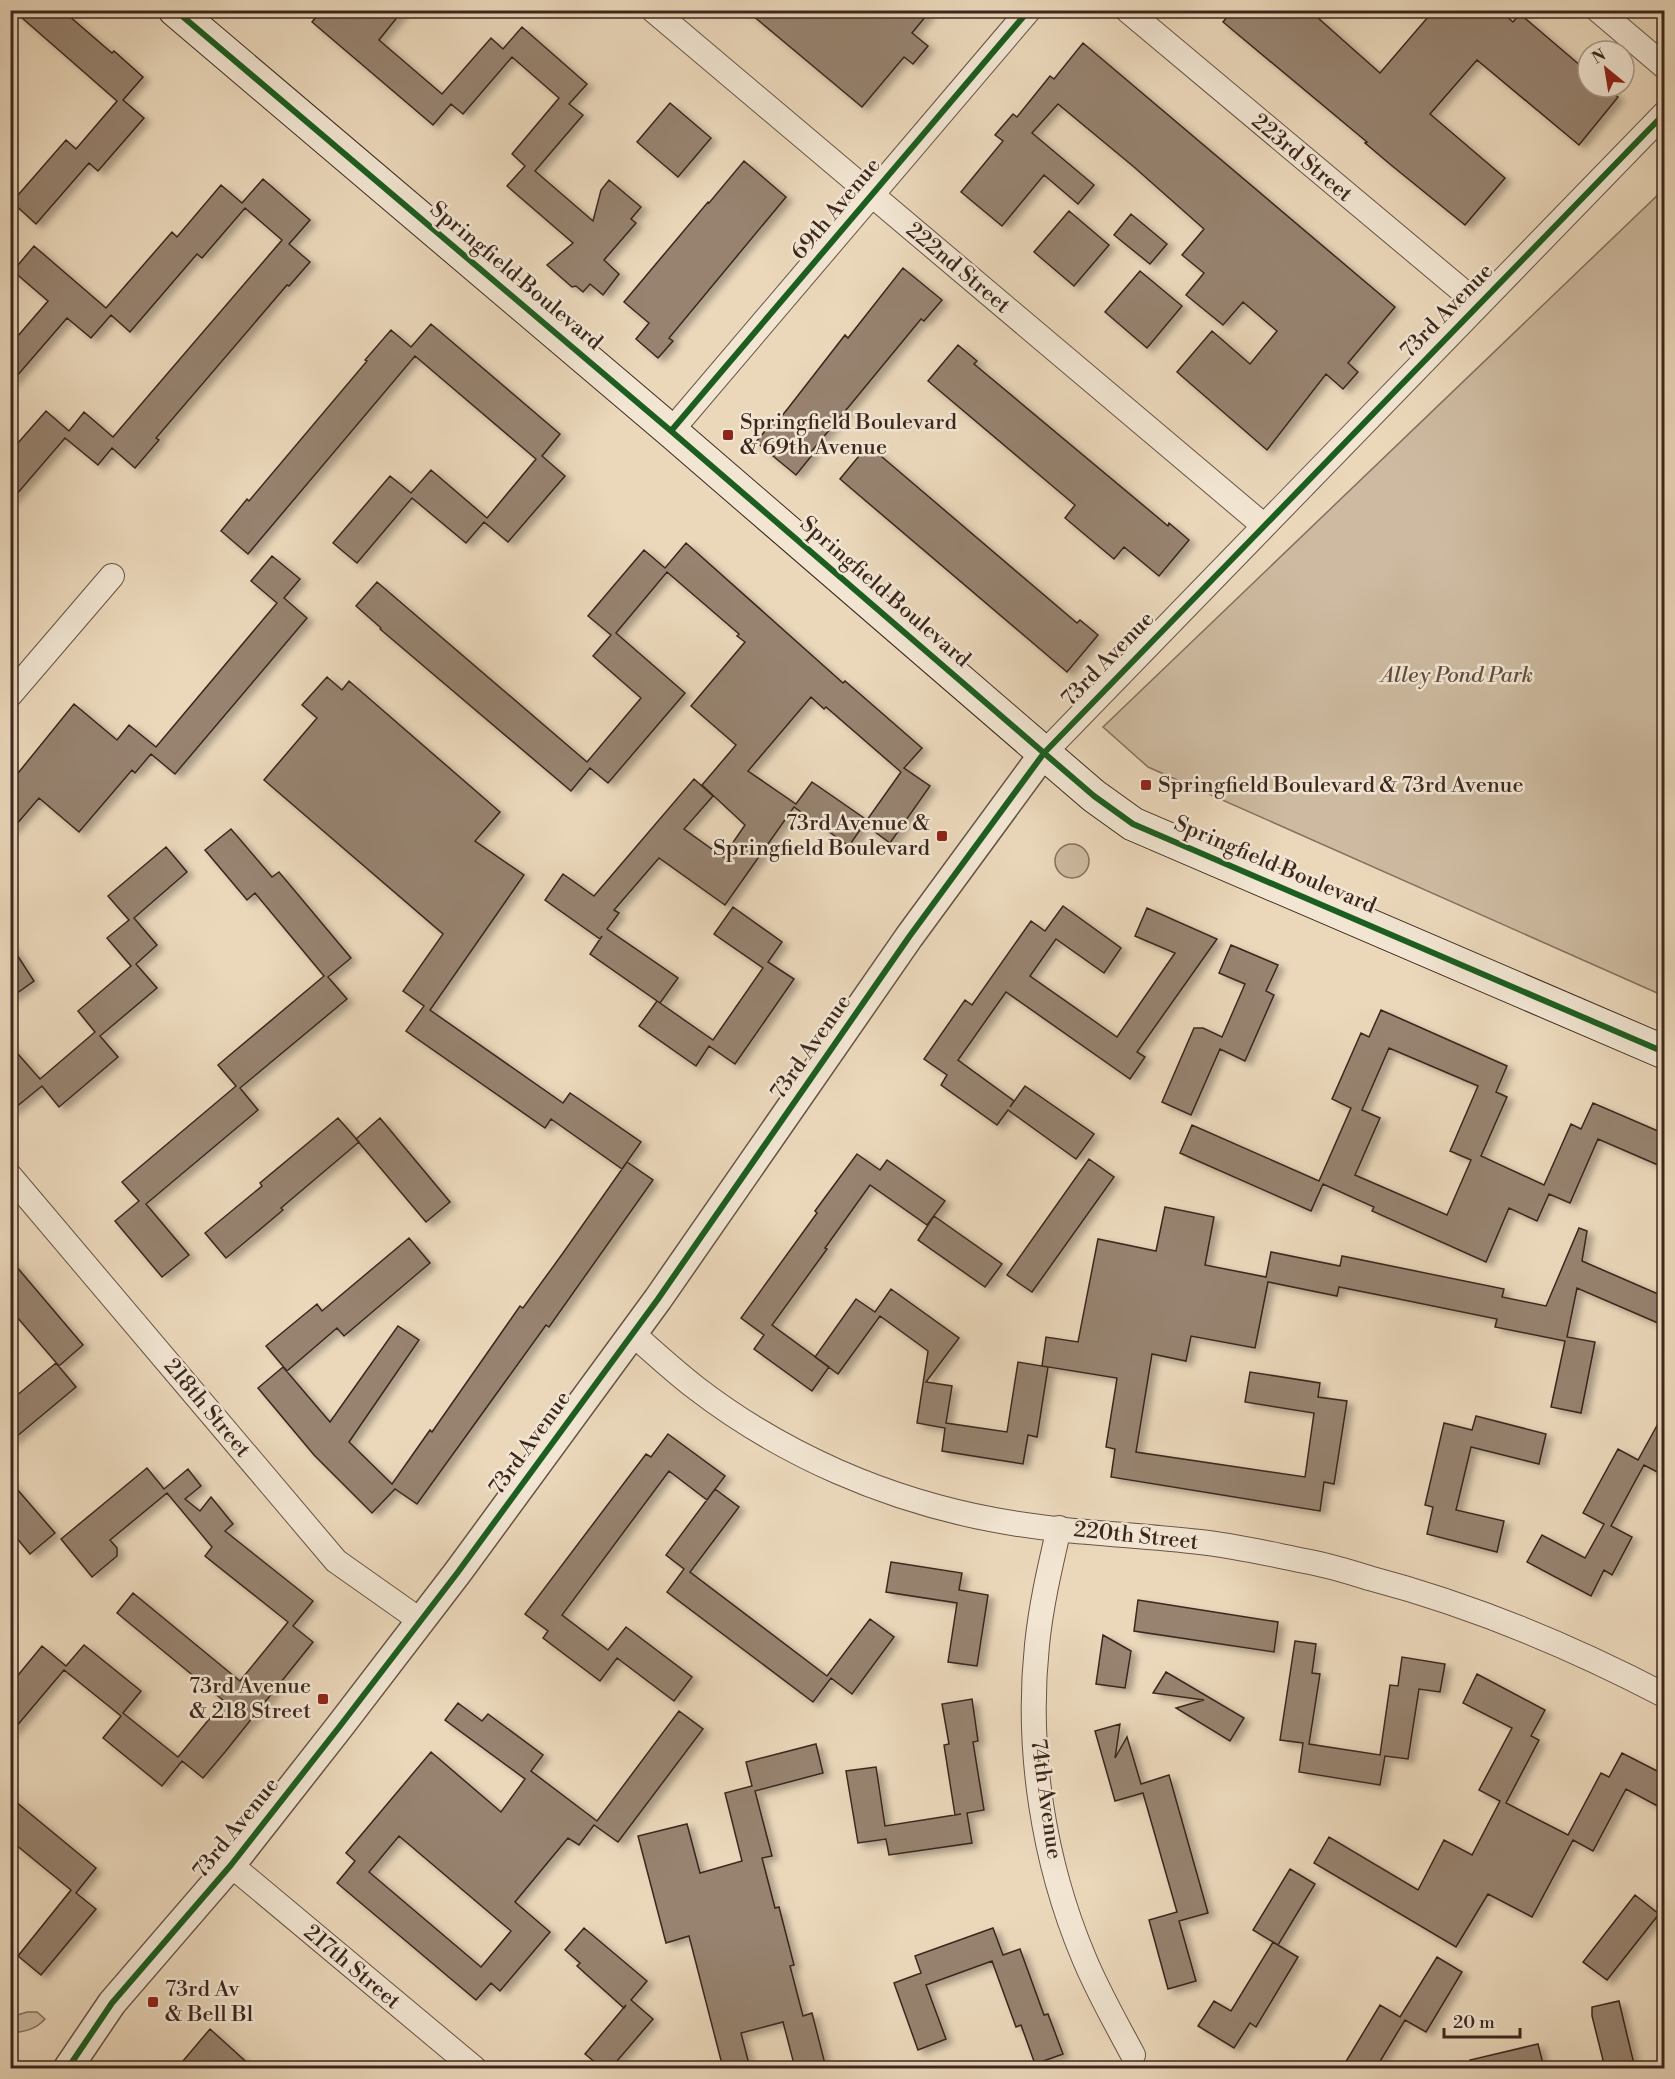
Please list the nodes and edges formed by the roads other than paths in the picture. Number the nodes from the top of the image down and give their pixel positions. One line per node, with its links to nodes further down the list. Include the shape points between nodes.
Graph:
1 (175, 10): 10 (main road, Springfield Boulevard)
2 (653, 10): 8 (street, 222nd Street)
3 (1029, 10): 8 (street, 69th Avenue)
4 (1127, 10): 9 (street, 223rd Street)
5 (1598, 10): 6 (street)
6 (1665, 66)
7 (1665, 114): 9 (street, 73rd Avenue)
8 (872, 195): 10 (street, 69th Avenue); 11 (street, 222nd Street)
9 (1478, 304): 11 (street, 73rd Avenue)
10 (671, 431): 14 (main road, Springfield Boulevard)
11 (1263, 525): 14 (street, 73rd Avenue)
12 (112, 576): 13 (street)
13 (10, 695)
14 (1044, 753): 15 (main road, Springfield Boulevard, via 1133,824); 17 (street, 73rd Avenue, via 909,937)
15 (1665, 1053)
16 (10, 1176): 19 (street, 218th Street, via 336,1561)
17 (632, 1334): 18 (street, 220th Street, via 695,1388 744,1422 853,1479 902,1497 994,1520); 19 (street, 73rd Avenue)
18 (1059, 1528): 20 (street, 220th Street, via 1203,1542 1314,1563 1404,1587 1509,1623 1603,1663); 22 (street, 74th Avenue, via 1042,1605 1034,1706 1045,1826 1063,1899 1083,1956)
19 (421, 1621): 21 (street, 73rd Avenue)
20 (1665, 1695)
21 (231, 1865): 23 (street, 73rd Avenue, via 112,2003); 24 (street, 217th Street)
22 (1139, 2064)
23 (68, 2068)
24 (474, 2068)

